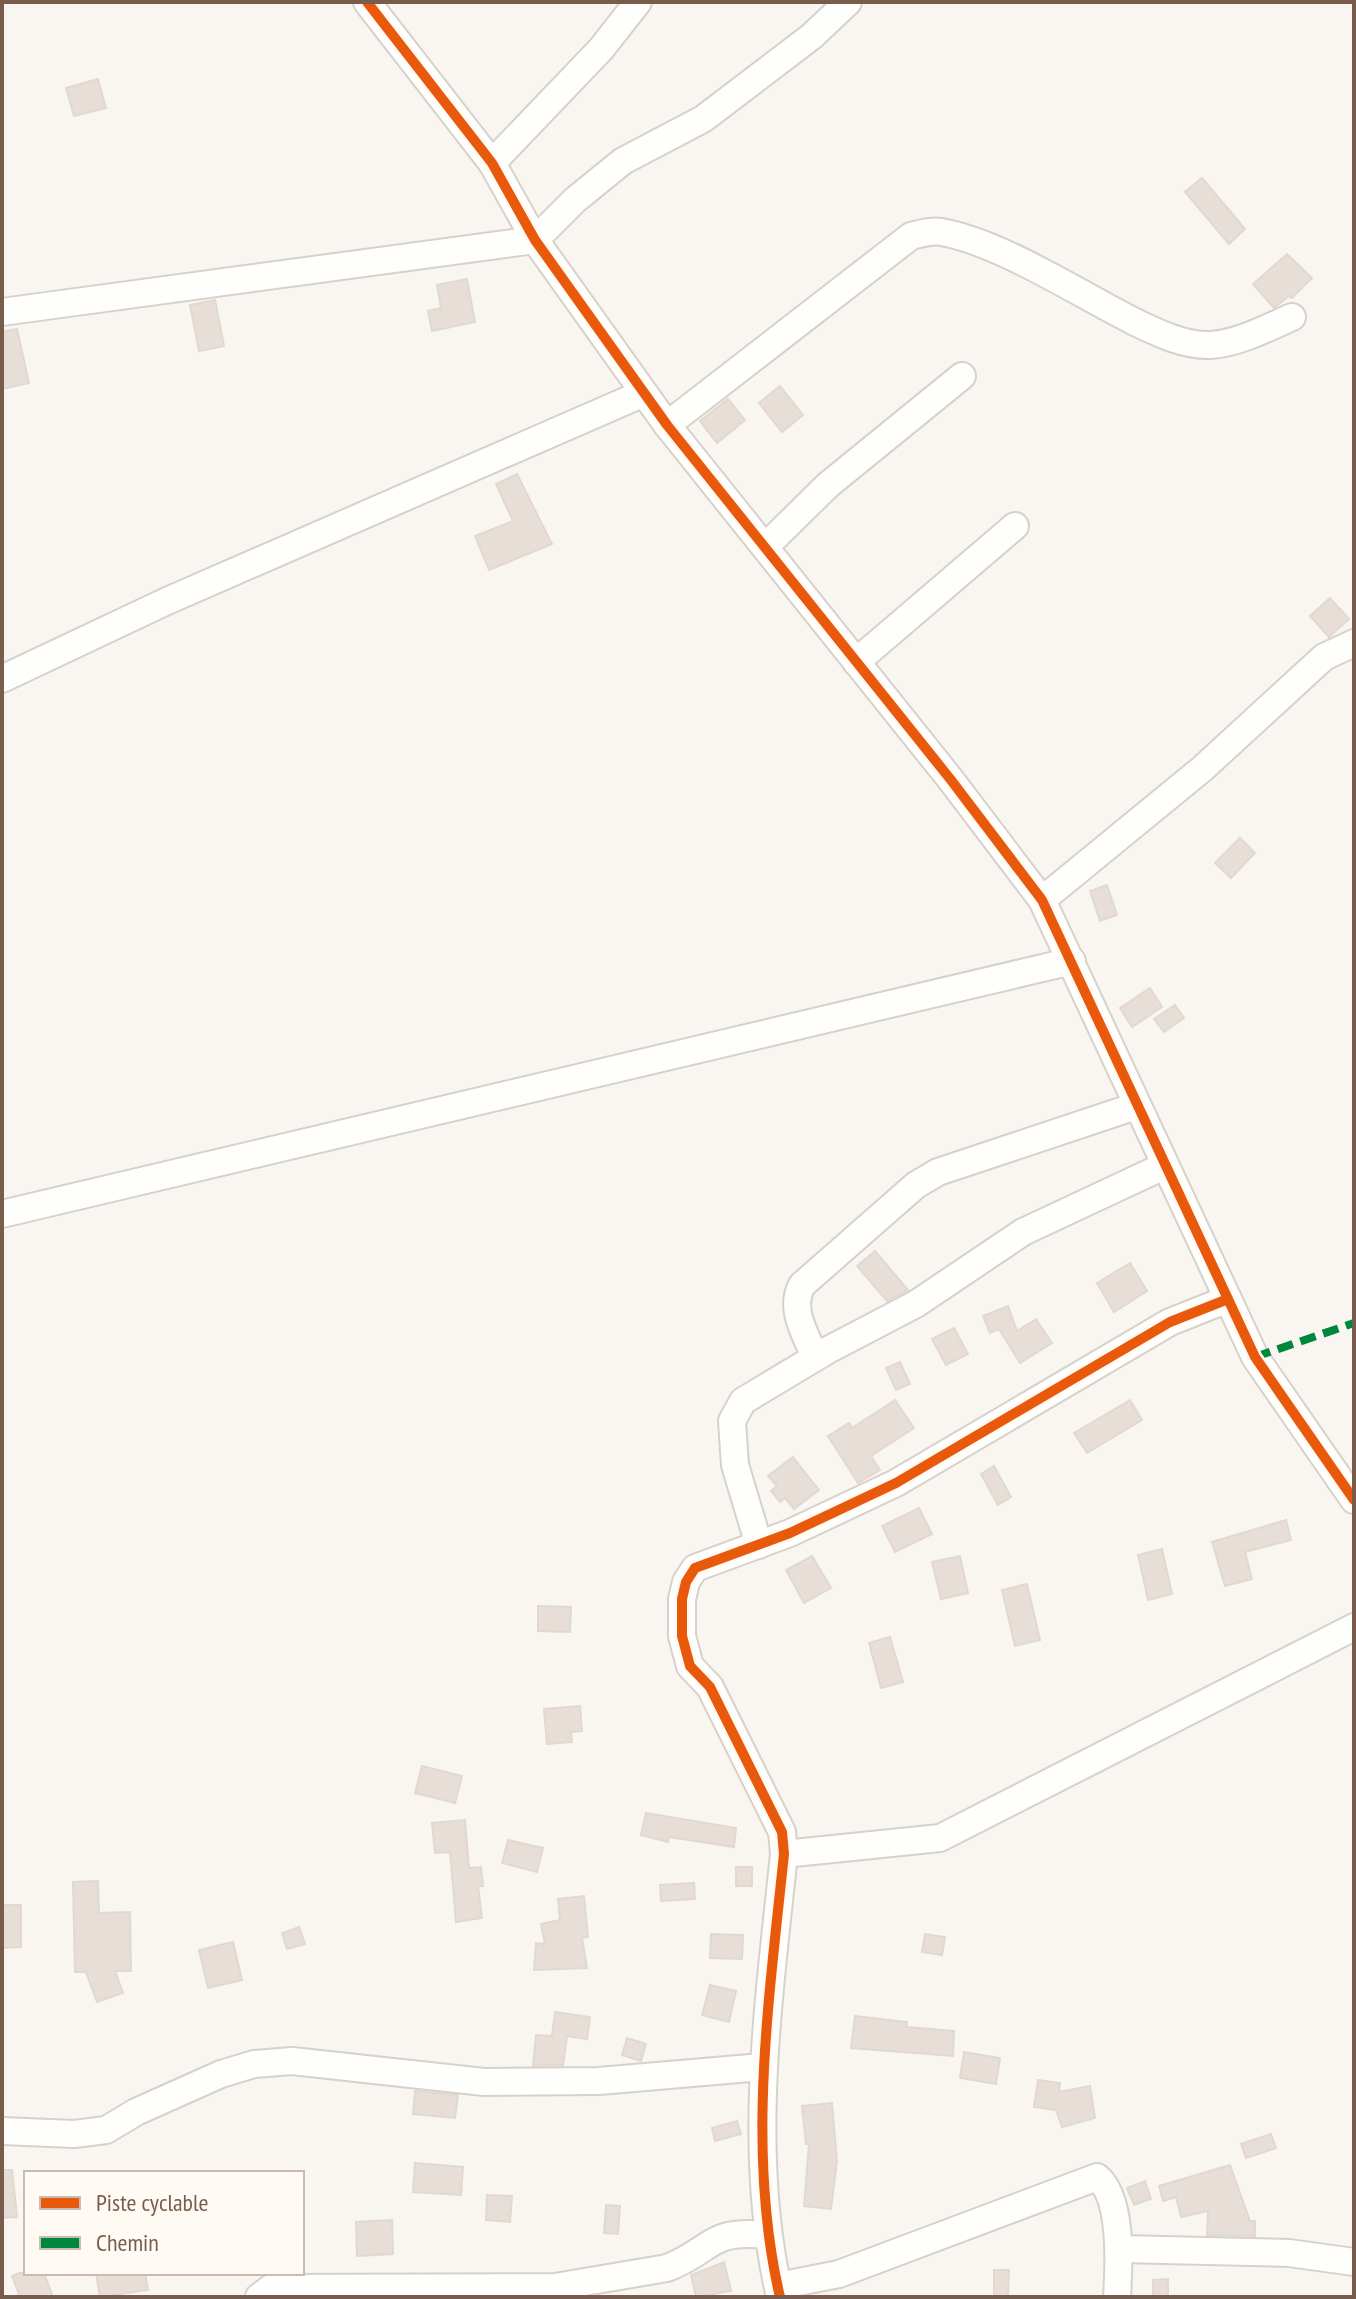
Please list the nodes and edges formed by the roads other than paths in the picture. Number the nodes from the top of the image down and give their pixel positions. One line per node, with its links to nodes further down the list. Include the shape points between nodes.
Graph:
1 (367, 2): 4 (street)
2 (638, 2): 4 (street, via 601,49)
3 (848, 2): 5 (street, via 703,119 623,161)
4 (492, 163): 5 (street)
5 (535, 240): 6 (street); 9 (street)
6 (2, 312)
7 (1292, 317): 10 (street, via 1224,342 1184,342 1110,311 1035,269 937,231 911,236)
8 (962, 376): 12 (street, via 828,485)
9 (644, 393): 10 (street); 15 (street, via 167,601)
10 (667, 425): 12 (street)
11 (1015, 526): 14 (street)
12 (766, 546): 14 (street)
13 (1354, 643): 16 (street, via 1324,657 1202,769)
14 (856, 662): 16 (street)
15 (2, 679)
16 (1042, 900): 17 (street)
17 (1072, 961): 18 (street); 20 (street)
18 (1136, 1106): 19 (street); 22 (street, via 938,1172 916,1185 802,1285 797,1312)
19 (1164, 1166): 21 (street); 22 (street, via 1023,1232 916,1304)
20 (2, 1214)
21 (1228, 1299): 23 (street, via 1255,1357); 24 (street, via 1170,1322 896,1483)
22 (815, 1357): 24 (street, via 743,1401 732,1421 735,1465)
23 (1354, 1500)
24 (759, 1545): 26 (street, via 695,1568 682,1599 682,1636 690,1666 710,1687 782,1832)
25 (1354, 1627): 26 (street, via 940,1838)
26 (784, 1854): 27 (street)
27 (762, 2067): 28 (street, via 599,2081 484,2082 292,2061 254,2064 207,2080 106,2130); 29 (street)
28 (2, 2131)
29 (768, 2235): 32 (street); 33 (street, via 735,2232 715,2238 667,2268 555,2287 271,2288)
30 (1121, 2249): 31 (street, via 1289,2253); 32 (street, via 1107,2185 1097,2177); 34 (street)
31 (1354, 2262)
32 (779, 2292)
33 (259, 2297)
34 (1117, 2297)

